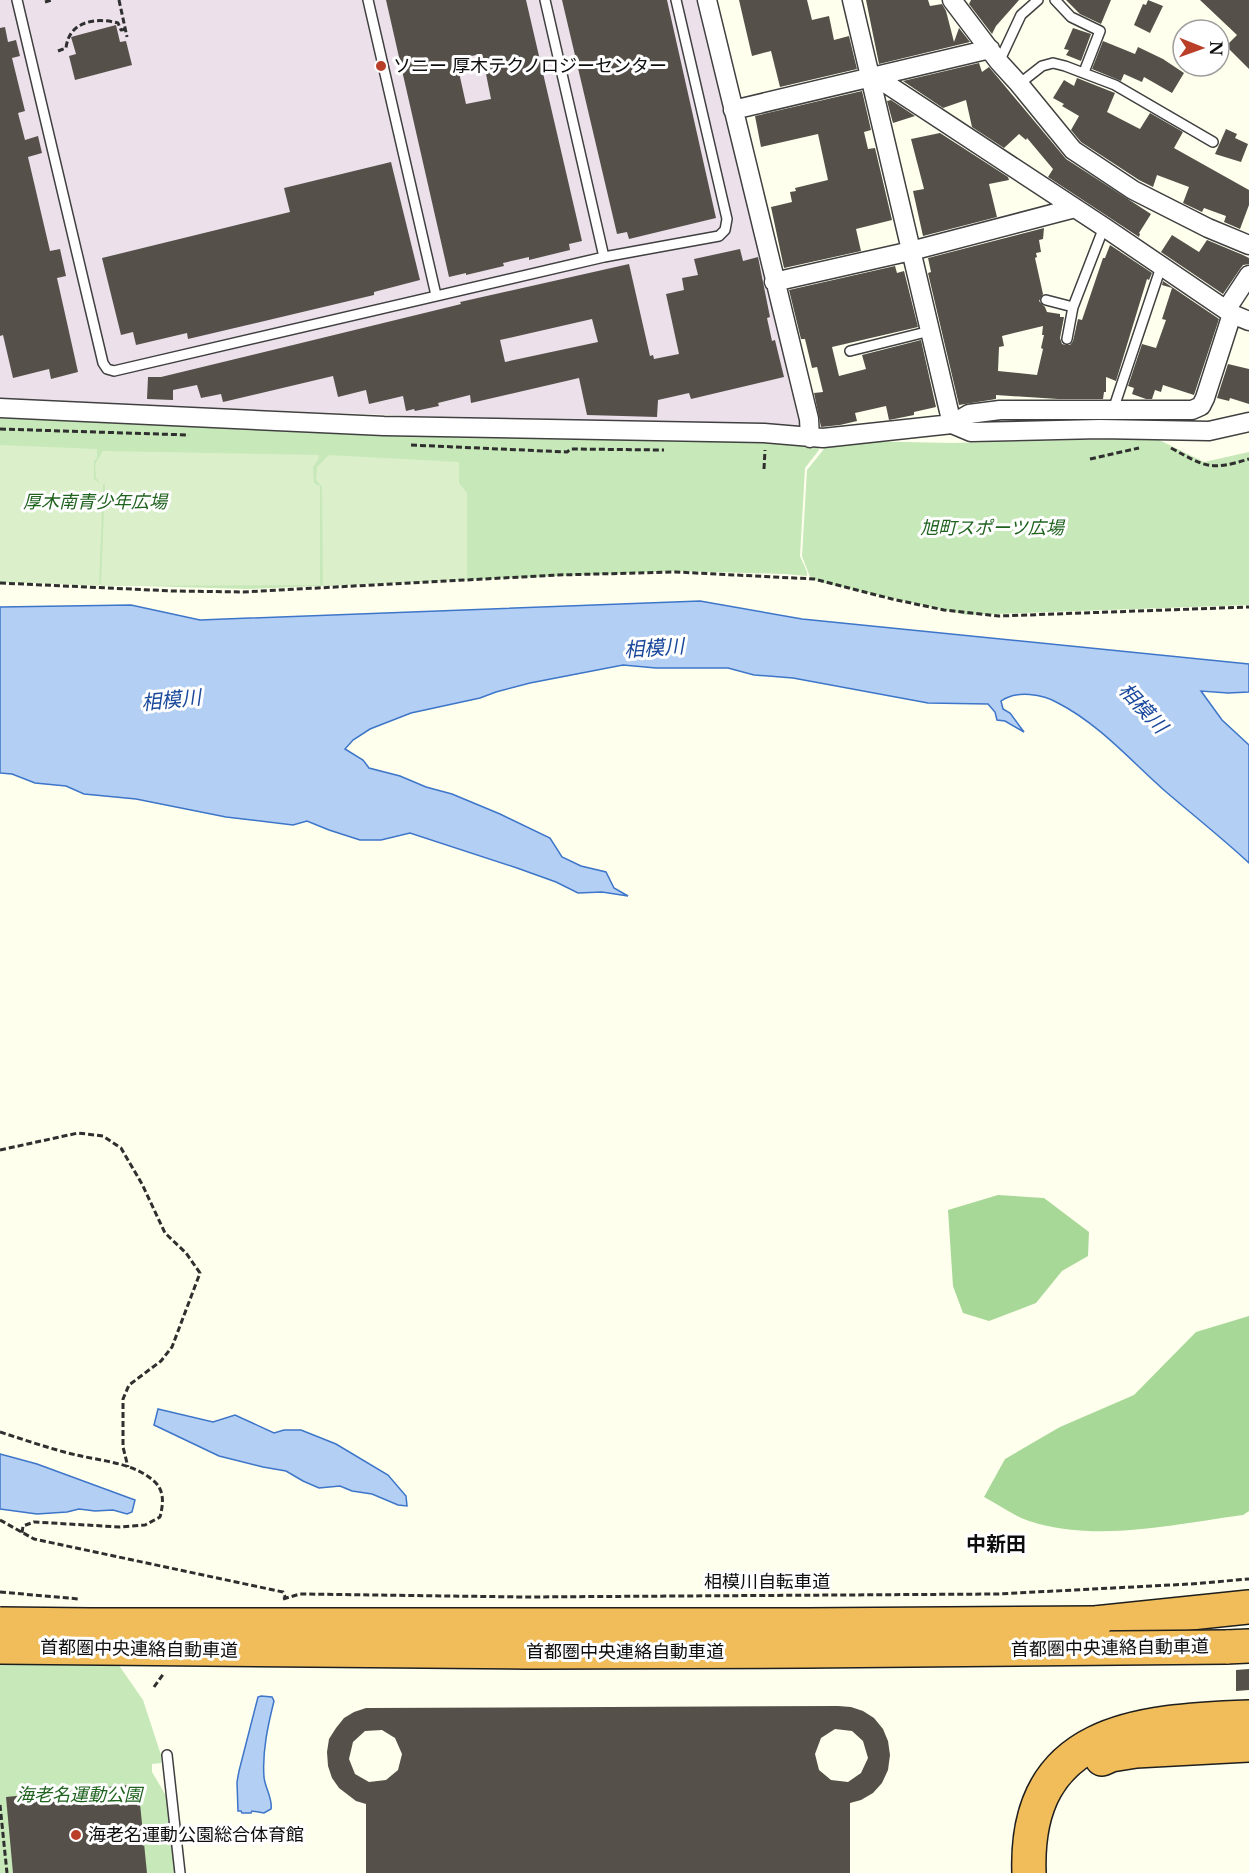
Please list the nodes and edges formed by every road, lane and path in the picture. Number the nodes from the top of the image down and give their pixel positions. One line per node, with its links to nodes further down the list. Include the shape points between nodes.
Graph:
1 (17, 0): 30 (lane, via 107,369 114,371)
2 (52, 0): 12 (path)
3 (119, 0): 13 (path)
4 (368, 0): 30 (lane)
5 (545, 0): 26 (lane)
6 (676, 0): 26 (lane, via 727,219 725,230 719,236)
7 (707, 0): 20 (street)
8 (852, 0): 18 (street)
9 (952, 0): 16 (street)
10 (1038, 0): 16 (lane, via 1021,15)
11 (1055, 0): 17 (lane, via 1071,17 1100,30)
12 (45, 2)
13 (126, 29): 14 (path); 15 (path, via 108,21 86,22 71,35 66,48)
14 (128, 37)
15 (57, 51)
16 (995, 56): 18 (street); 19 (street)
17 (1084, 72): 19 (lane, via 1053,63 1042,66); 21 (lane)
18 (873, 78): 20 (street); 22 (street); 25 (street)
19 (1019, 84): 24 (street, via 1072,150 1133,190)
20 (733, 110): 29 (street)
21 (1213, 142)
22 (1075, 208): 23 (street); 25 (street)
23 (1104, 227): 27 (street); 32 (lane)
24 (1249, 245)
25 (911, 252): 29 (street); 34 (street)
26 (604, 257): 30 (lane)
27 (1161, 267): 33 (street); 38 (lane)
28 (1249, 275): 33 (street)
29 (774, 282): 42 (street, via 809,419)
30 (436, 295)
31 (1046, 300): 32 (lane)
32 (1073, 307): 35 (lane)
33 (1236, 315): 38 (street, via 1201,406 1192,410)
34 (930, 331): 36 (lane); 40 (street)
35 (1067, 339)
36 (850, 351)
37 (0, 408): 42 (street, via 384,426 765,433)
38 (1113, 410): 40 (street, via 1000,410 969,414)
39 (1249, 422): 41 (street)
40 (952, 424): 41 (street, via 971,432 1100,429); 42 (street)
41 (1161, 436): 43 (path); 44 (path, via 1201,464 1222,466)
42 (810, 438)
43 (1090, 459)
44 (1249, 459)
45 (0, 583): 46 (path, via 243,592 695,572 814,579 944,610 999,616)
46 (1249, 607)
47 (0, 1150): 49 (path, via 78,1133 103,1136 121,1148 165,1233 200,1273 172,1347 161,1361 129,1385 123,1399 123,1448)
48 (0, 1432): 49 (path)
49 (128, 1467): 51 (path, via 156,1483 162,1495 159,1517 145,1525 120,1527 34,1522 23,1526)
50 (0, 1520): 51 (path)
51 (22, 1533): 52 (path, 相模川自転車道, via 34,1539 284,1592 286,1599 300,1594 997,1594)
52 (1249, 1579)
53 (1249, 1608): 55 (highway)
54 (1249, 1619): 55 (highway, 首都圏中央連絡自動車道)
55 (1095, 1623): 56 (highway, 首都圏中央連絡自動車道, bridge)
56 (0, 1624)
57 (0, 1647): 58 (highway, 首都圏中央連絡自動車道, bridge, via 585,1652)
58 (1241, 1647)
59 (1249, 1717): 65 (highway, via 1192,1719 1134,1729 1077,1752 1052,1776 1038,1801 1031,1828)
60 (1249, 1745): 66 (highway, via 1136,1751 1089,1764 1059,1796 1048,1825)
61 (167, 1755): 64 (lane)
62 (0, 1805): 63 (path)
63 (7, 1873)
64 (180, 1873)
65 (1029, 1873)
66 (1044, 1873)

